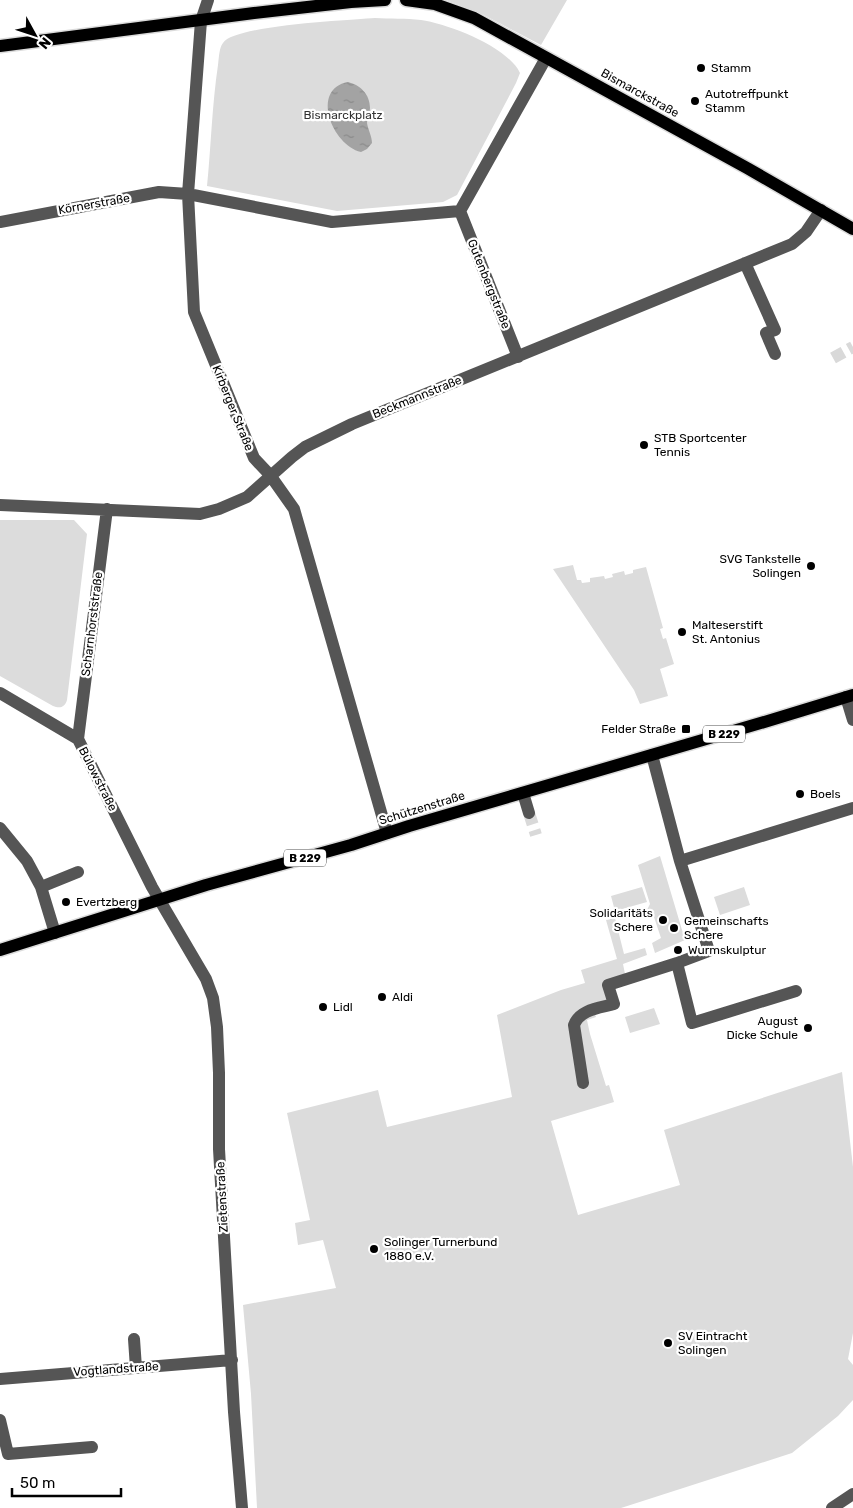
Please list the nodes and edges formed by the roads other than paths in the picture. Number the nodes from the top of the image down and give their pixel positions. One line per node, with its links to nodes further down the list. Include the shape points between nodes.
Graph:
1 (208, 0): 4 (street, Kirberger Straße)
2 (385, 0): 4 (main road)
3 (406, 0): 6 (main road, Bismarckstraße, via 435,4 468,16)
4 (201, 20): 5 (main road); 7 (street, Kirberger Straße)
5 (0, 46)
6 (546, 58): 8 (main road, Bismarckstraße); 9 (street)
7 (188, 194): 9 (street, via 332,222); 10 (street, Körnerstraße, via 159,192); 15 (street, Kirberger Straße, via 194,312 254,458)
8 (821, 210): 11 (main road, Bismarckstraße); 12 (street, Beckmannstraße, via 796,242)
9 (460, 211): 14 (street, Gutenbergstraße)
10 (0, 222)
11 (853, 229)
12 (745, 263): 13 (street, via 775,330 766,333); 14 (street, Beckmannstraße)
13 (775, 354)
14 (518, 356): 15 (street, Beckmannstraße, via 317,440)
15 (270, 476): 17 (street, Beckmannstraße, via 247,497 200,514); 27 (street, Kirberger Straße, via 294,509)
16 (0, 505): 17 (street, Beckmannstraße)
17 (107, 509): 21 (street, Scharnhorststraße)
18 (0, 694): 21 (street, Bülowstraße)
19 (850, 696): 20 (street); 22 (main road, Schützenstraße / B 229)
20 (853, 720)
21 (78, 739): 31 (street, Bülowstraße)
22 (652, 755): 23 (main road, Schützenstraße / B 229); 28 (street)
23 (523, 793): 25 (street); 27 (main road, Schützenstraße / B 229)
24 (853, 808): 28 (street)
25 (528, 813)
26 (0, 828): 30 (street, via 27,861)
27 (387, 833): 31 (main road, Schützenstraße / B 229)
28 (680, 861): 34 (street, via 709,951)
29 (78, 872): 30 (street)
30 (41, 887): 32 (street)
31 (160, 900): 32 (main road, Schützenstraße / B 229); 38 (street, Zietenstraße, via 206,979 215,1010 219,1148)
32 (55, 933): 33 (main road, Schützenstraße / B 229)
33 (0, 950)
34 (677, 963): 35 (street, via 692,1023); 36 (street, via 608,985 614,1004 576,1018 574,1025)
35 (796, 992)
36 (583, 1083)
37 (134, 1339): 39 (street)
38 (232, 1360): 39 (street, Vogtlandstraße); 45 (street, Zietenstraße)
39 (136, 1368): 40 (street, Vogtlandstraße)
40 (0, 1379)
41 (0, 1420): 42 (street, via 8,1454)
42 (92, 1447)
43 (853, 1494): 44 (street)
44 (838, 1507)
45 (242, 1508)

